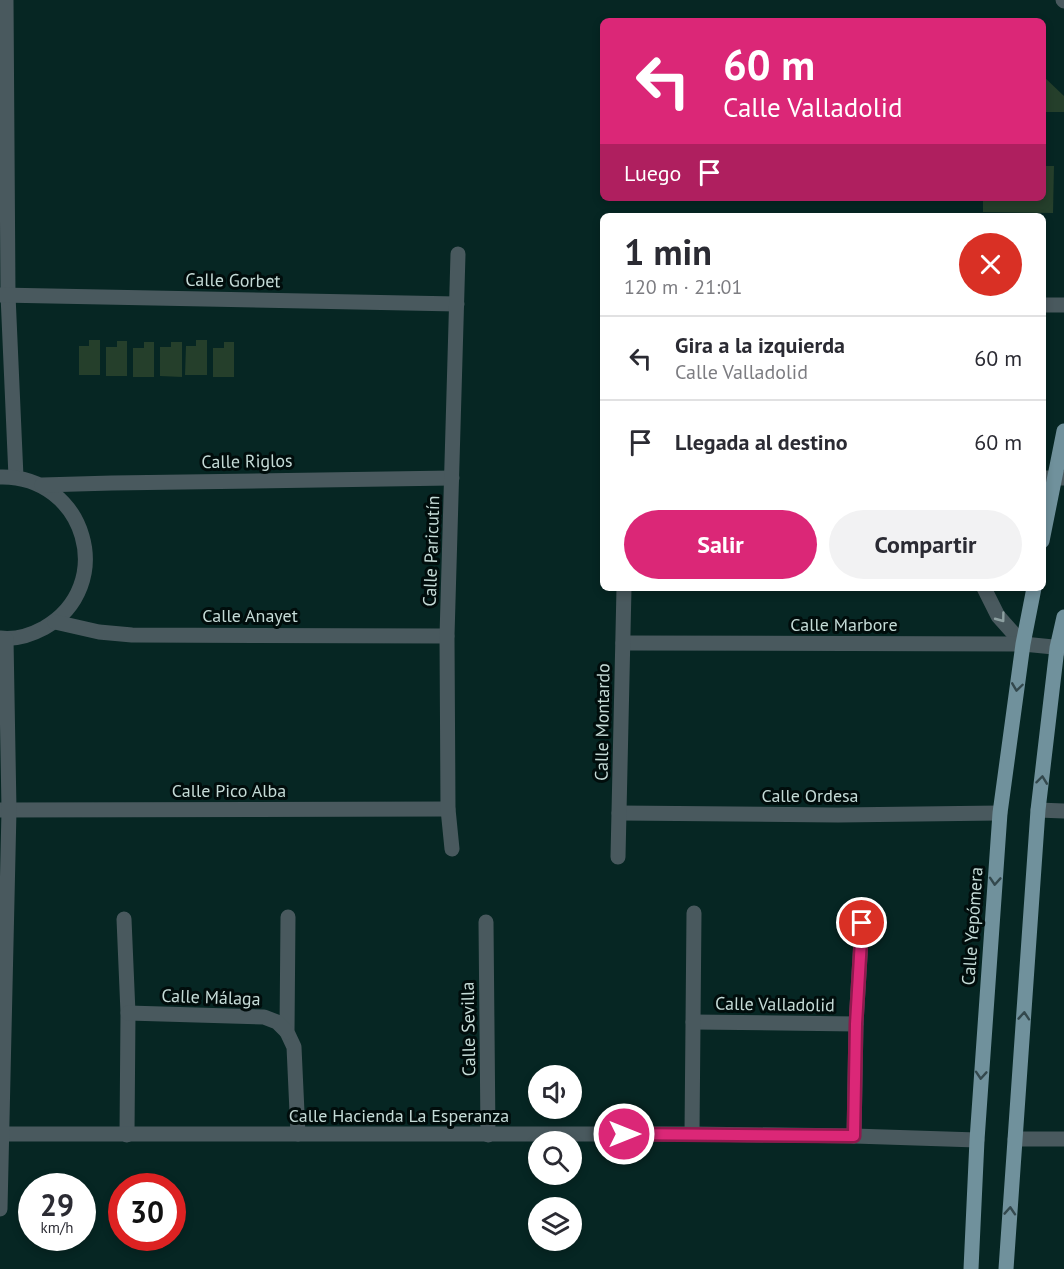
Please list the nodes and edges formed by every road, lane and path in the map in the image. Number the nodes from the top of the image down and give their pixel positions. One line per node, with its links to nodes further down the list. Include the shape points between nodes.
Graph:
1 (6, 0): 3 (street)
2 (458, 254): 4 (street, Calle Paricutín)
3 (4, 295): 4 (street, Calle Gorbet); 8 (street)
4 (456, 304): 9 (street, Calle Paricutín)
5 (1046, 305): 6 (street)
6 (1064, 305)
7 (1064, 431): 10 (main road)
8 (8, 477): 11 (street)
9 (452, 478): 11 (street, Calle Riglos); 18 (street, Calle Paricutín)
10 (1051, 479): 12 (main road)
11 (42, 485): 17 (street, via 64,502 79,524 86,551 83,579 73,602)
12 (1046, 513)
13 (624, 591): 20 (street, Calle Montardo)
14 (986, 591): 21 (street, one-way to 21, via 998,616)
15 (1033, 591): 21 (main road, Calle Yepómera)
16 (1064, 617): 22 (main road)
17 (55, 622): 18 (street, Calle Anayet, via 132,635); 19 (street, via 32,634)
18 (447, 636): 23 (street, Calle Paricutín)
19 (3, 638): 24 (street)
20 (623, 644): 21 (street, Calle Marbore); 27 (street, Calle Montardo)
21 (1023, 644): 22 (street, Calle Marbore); 28 (main road, Calle Yepómera, one-way to 28)
22 (1062, 647): 25 (main road, one-way to 22)
23 (448, 809): 24 (street, Calle Pico Alba); 29 (street, Calle Paricutín)
24 (4, 810): 40 (street)
25 (1038, 810): 26 (street); 46 (main road, one-way to 25)
26 (1064, 810)
27 (619, 813): 28 (street, Calle Ordesa); 30 (street, Calle Montardo)
28 (1000, 813): 48 (main road, Calle Yepómera, one-way to 48)
29 (452, 849)
30 (618, 857)
31 (694, 913): 37 (street, Calle Valladolid)
32 (288, 917): 39 (street)
33 (124, 919): 36 (street)
34 (486, 922): 44 (street, Calle Sevilla)
35 (862, 923): 38 (street, Calle Valladolid)
36 (128, 1013): 39 (street, Calle Málaga, via 264,1017); 43 (street)
37 (693, 1022): 38 (street, Calle Valladolid); 42 (street, Calle Valladolid)
38 (856, 1024): 45 (street, Calle Valladolid)
39 (287, 1032): 41 (street, via 294,1047)
40 (1, 1134): 43 (street, Calle Hacienda La Esperanza); 49 (street)
41 (298, 1134): 43 (street, Calle Hacienda La Esperanza); 44 (street, Calle Hacienda La Esperanza)
42 (692, 1134): 44 (street, Calle Hacienda La Esperanza); 45 (street, Calle Hacienda La Esperanza)
43 (127, 1135)
44 (488, 1135)
45 (854, 1136): 48 (street, Calle Hacienda La Esperanza)
46 (1015, 1139): 47 (street); 51 (main road, one-way to 46)
47 (1064, 1139)
48 (977, 1140): 50 (main road, Calle Yepómera)
49 (0, 1209)
50 (971, 1269)
51 (1006, 1269)

